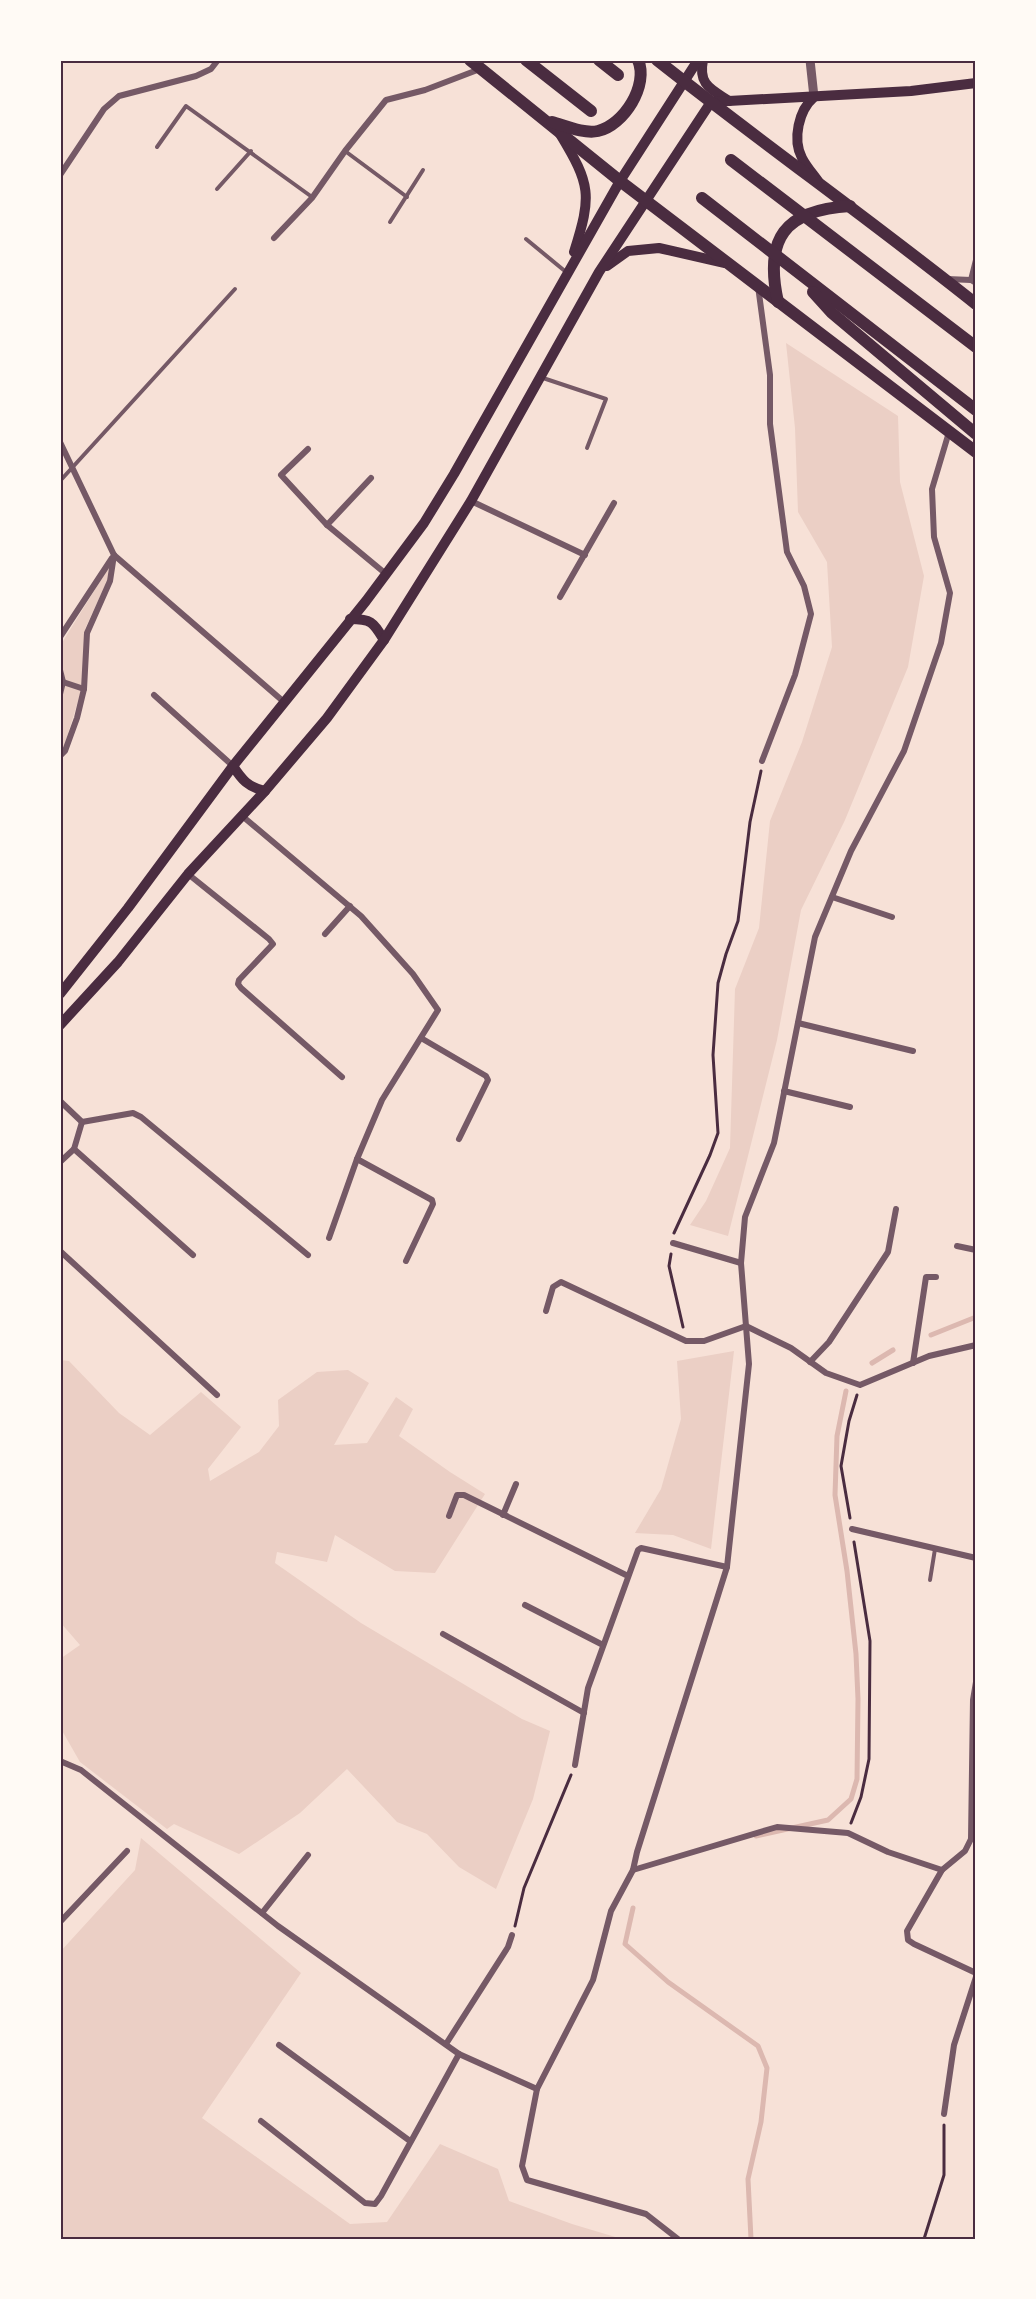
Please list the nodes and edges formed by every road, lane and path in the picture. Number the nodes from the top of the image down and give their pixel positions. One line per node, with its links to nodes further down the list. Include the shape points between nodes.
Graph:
1 (218, 60): 25 (street, via 211,69 196,76 118,96 104,109)
2 (470, 60): 10 (main road)
3 (526, 60): 17 (main road)
4 (599, 60): 11 (main road)
5 (638, 60): 18 (main road, via 641,78 620,120 592,131)
6 (657, 60): 12 (main road)
7 (698, 60): 12 (main road)
8 (703, 60): 15 (main road, via 701,72 707,87)
9 (810, 60): 14 (street)
10 (481, 69): 18 (main road); 22 (street, via 386,100)
11 (618, 75)
12 (683, 81): 16 (main road); 26 (main road)
13 (976, 83): 14 (main road)
14 (814, 96): 15 (main road); 27 (main road, via 805,105 798,138 801,156)
15 (729, 101): 16 (main road)
16 (711, 102): 27 (main road); 32 (main road)
17 (591, 111)
18 (546, 119): 19 (main road)
19 (557, 129): 26 (main road); 40 (main road, via 587,190 584,220)
20 (157, 147): 21 (lane, via 186,106)
21 (251, 151): 28 (lane); 30 (lane)
22 (345, 151): 29 (lane); 30 (street)
23 (731, 160): 48 (main road)
24 (423, 170): 29 (lane)
25 (60, 176)
26 (620, 181): 32 (main road); 40 (main road)
27 (818, 181): 33 (main road)
28 (217, 189)
29 (407, 197): 34 (lane)
30 (312, 198): 35 (street)
31 (702, 198): 39 (main road)
32 (647, 201): 38 (main road); 41 (main road)
33 (850, 206): 42 (main road); 46 (main road, via 826,208 800,218 782,233 773,259)
34 (390, 222)
35 (274, 238)
36 (526, 239): 40 (lane)
37 (976, 260): 43 (street)
38 (728, 263): 41 (main road, via 658,248 628,251); 44 (main road)
39 (792, 269): 50 (main road); 52 (main road, via 832,313)
40 (567, 272): 65 (main road, via 454,474)
41 (599, 272): 49 (main road)
42 (944, 279): 43 (street); 47 (main road)
43 (973, 281)
44 (758, 286): 46 (main road); 77 (street, via 770,375 770,424 787,552 804,586 811,614 795,675)
45 (235, 289): 57 (lane)
46 (778, 302): 51 (main road)
47 (976, 304)
48 (976, 347)
49 (541, 378): 54 (lane, via 606,399); 60 (main road)
50 (976, 410)
51 (949, 432): 56 (main road); 82 (street, via 932,489 934,537 950,592 941,643 904,750 851,851)
52 (976, 434)
53 (60, 442): 57 (street)
54 (587, 448)
55 (308, 449): 62 (street, via 281,475)
56 (976, 452)
57 (73, 469): 59 (lane); 63 (street)
58 (371, 478): 62 (street)
59 (60, 481)
60 (471, 501): 64 (street); 69 (main road)
61 (614, 503): 64 (street)
62 (327, 525): 65 (street)
63 (114, 555): 68 (street); 72 (street, via 111,581 87,633); 75 (street)
64 (585, 555): 66 (street)
65 (387, 575): 67 (main road)
66 (560, 597)
67 (350, 619): 69 (main road, via 367,619); 75 (main road)
68 (60, 637)
69 (384, 640): 79 (main road, via 327,718)
70 (60, 670): 71 (street)
71 (63, 682): 72 (street); 73 (street)
72 (84, 689): 76 (street)
73 (60, 694)
74 (154, 696): 78 (street)
75 (285, 702): 78 (main road)
76 (62, 752)
77 (762, 761): 102 (path, via 738,921 718,983 713,1055 718,1133)
78 (233, 766): 79 (main road, via 243,782); 86 (main road, via 128,908)
79 (265, 791): 80 (main road)
80 (241, 815): 81 (main road); 83 (street)
81 (188, 874): 88 (main road, via 118,962); 91 (street, via 273,944 239,980 241,988)
82 (832, 897): 84 (street); 87 (street, via 815,938)
83 (350, 906): 85 (street); 89 (street, via 413,974 438,1010)
84 (892, 918)
85 (325, 934)
86 (61, 990)
87 (798, 1023): 90 (street); 92 (street)
88 (60, 1025)
89 (421, 1038): 96 (street, via 488,1080); 98 (street, via 382,1100)
90 (913, 1051)
91 (342, 1077)
92 (784, 1091): 94 (street); 109 (street, via 774,1143 745,1217)
93 (60, 1101): 95 (street)
94 (850, 1107)
95 (82, 1122): 97 (street); 107 (street, via 133,1113 141,1117)
96 (459, 1139)
97 (74, 1149): 99 (street); 106 (street)
98 (357, 1159): 101 (street); 108 (street, via 432,1200)
99 (60, 1162)
100 (896, 1209): 115 (street, via 888,1252 829,1342)
101 (329, 1238)
102 (673, 1243): 109 (street); 113 (path, via 669,1266)
103 (957, 1246): 104 (street)
104 (976, 1250)
105 (60, 1251): 118 (street)
106 (193, 1255)
107 (308, 1255)
108 (406, 1261)
109 (741, 1263): 112 (street)
110 (936, 1277): 116 (street, via 927,1277)
111 (546, 1311): 113 (street, via 553,1287 561,1282)
112 (746, 1326): 113 (street, via 704,1341); 115 (street); 125 (street, via 749,1364)
113 (686, 1341)
114 (976, 1345): 116 (street)
115 (810, 1362): 117 (street, via 826,1373)
116 (913, 1363): 117 (street)
117 (860, 1385): 122 (path, via 841,1467)
118 (217, 1395)
119 (516, 1484): 120 (street)
120 (503, 1515): 121 (street, via 460,1494); 126 (street)
121 (449, 1516)
122 (852, 1529): 123 (street); 135 (path, via 870,1641 869,1759)
123 (935, 1548): 124 (street); 127 (lane)
124 (976, 1558)
125 (727, 1567): 126 (street, via 641,1548); 138 (street)
126 (628, 1576): 130 (street)
127 (930, 1580)
128 (525, 1605): 130 (street)
129 (443, 1634): 132 (street)
130 (603, 1645): 132 (street)
131 (976, 1682): 139 (street, via 971,1839 965,1851)
132 (584, 1713): 134 (street)
133 (60, 1761): 140 (street, via 81,1770)
134 (576, 1765): 142 (path, via 524,1888)
135 (848, 1833): 138 (street, via 777,1827); 139 (street, via 888,1852)
136 (127, 1851): 141 (street)
137 (308, 1855): 140 (street)
138 (633, 1870): 147 (street, via 611,1911 593,1980)
139 (942, 1870): 143 (street, via 907,1931 908,1940)
140 (262, 1913): 144 (street)
141 (60, 1922)
142 (512, 1935): 144 (street)
143 (976, 1975): 148 (street, via 954,2045)
144 (446, 2044): 146 (street)
145 (279, 2045): 150 (street)
146 (459, 2054): 147 (street); 150 (street)
147 (537, 2089): 151 (street, via 522,2166 527,2180 646,2214)
148 (944, 2114): 152 (path, via 944,2175)
149 (261, 2121): 150 (street, via 365,2203 375,2204 381,2196)
150 (410, 2141)
151 (678, 2239)
152 (924, 2239)

